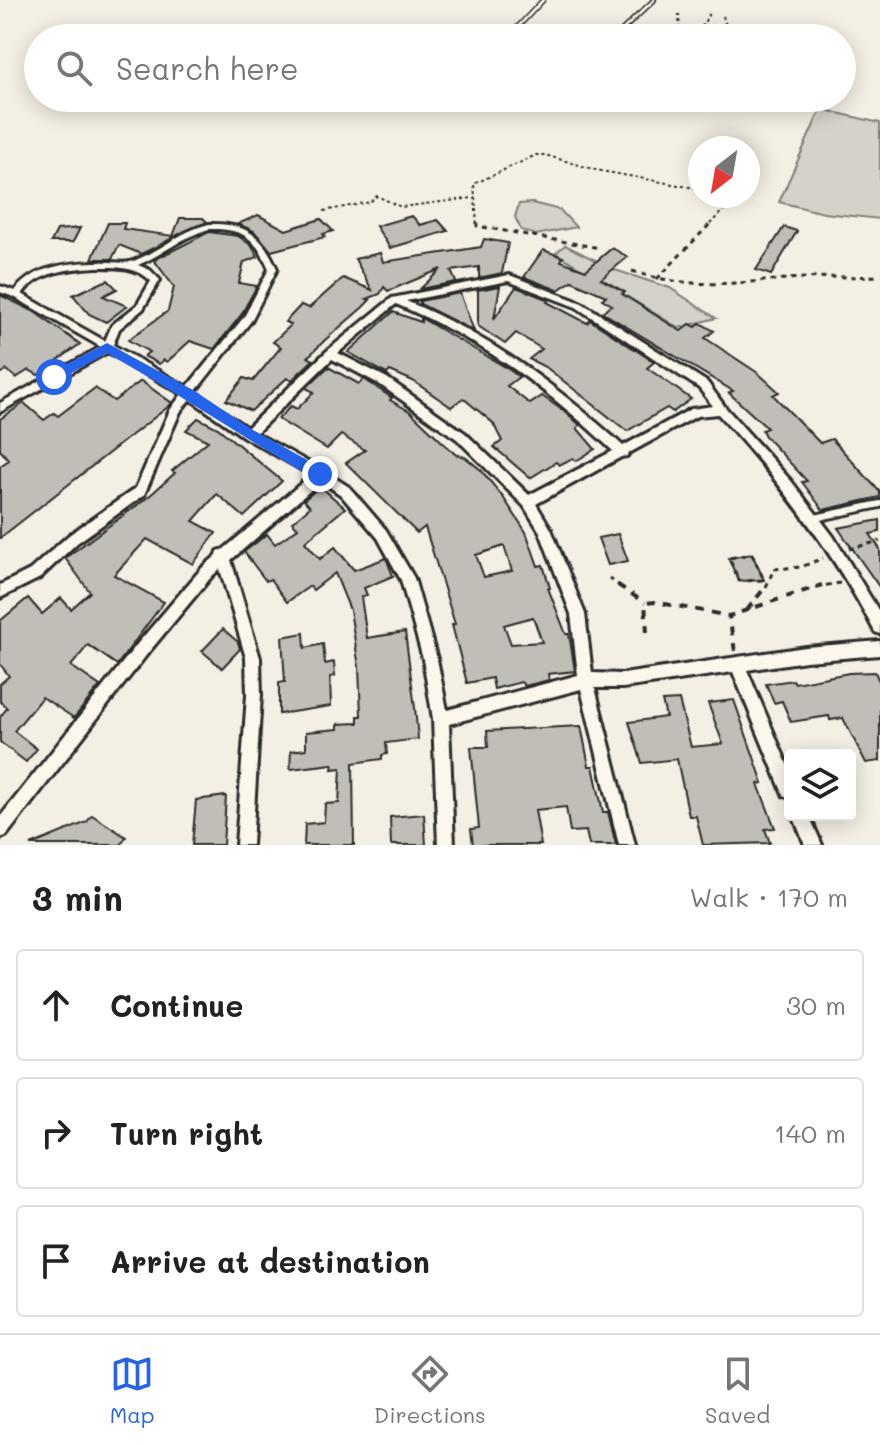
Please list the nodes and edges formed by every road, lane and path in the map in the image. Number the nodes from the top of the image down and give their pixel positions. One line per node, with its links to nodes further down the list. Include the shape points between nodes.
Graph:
1 (543, 0): 6 (lane)
2 (654, 0): 7 (lane)
3 (709, 13): 9 (path)
4 (679, 14): 8 (path)
5 (723, 16): 10 (path)
6 (521, 24)
7 (629, 24)
8 (679, 24)
9 (704, 24)
10 (726, 24)
11 (688, 187): 12 (path, via 536,155 474,184)
12 (473, 198): 14 (path, via 401,207 377,196); 15 (path, via 477,226)
13 (725, 208): 19 (path)
14 (324, 211)
15 (600, 248)
16 (133, 264): 21 (street, via 57,271 29,280); 23 (street, via 155,276 154,286 140,307 115,327); 25 (street, via 184,234 224,224 260,240 273,269 248,319)
17 (632, 271): 19 (path)
18 (880, 276): 19 (path, via 721,286)
19 (657, 279)
20 (0, 289): 21 (street)
21 (17, 295): 23 (street)
22 (395, 300): 24 (street); 27 (street, via 509,278 579,305 703,385); 29 (street, via 455,326 525,368)
23 (107, 348): 25 (street); 26 (street)
24 (331, 354): 28 (street); 31 (street, via 439,418)
25 (189, 393): 28 (street); 40 (street, via 165,428 140,491 35,574)
26 (0, 408)
27 (721, 410): 29 (street, via 695,412); 33 (street)
28 (248, 434): 30 (street)
29 (623, 453): 31 (street)
30 (320, 474): 36 (street); 49 (street, via 345,491 382,534 407,578)
31 (528, 502): 48 (street, via 545,529 578,614)
32 (880, 504): 33 (lane)
33 (815, 518): 35 (street)
34 (880, 541): 35 (path)
35 (837, 552): 39 (street); 42 (path, via 801,567 774,569)
36 (223, 555): 52 (street); 53 (street, via 253,658)
37 (609, 578): 41 (path)
38 (764, 580): 38 (path, via 739,581 729,558 752,554)
39 (856, 581): 42 (path, via 824,584); 44 (street)
40 (0, 592)
41 (645, 603): 43 (path); 45 (path)
42 (747, 610): 43 (path)
43 (729, 616): 47 (path)
44 (880, 627)
45 (647, 632)
46 (880, 648): 47 (street)
47 (737, 664): 48 (street, via 623,681); 50 (street)
48 (586, 680): 49 (street); 55 (street)
49 (441, 719): 54 (street)
50 (784, 776)
51 (804, 821): 56 (street)
52 (0, 830)
53 (244, 845)
54 (446, 845)
55 (627, 845)
56 (814, 845)

